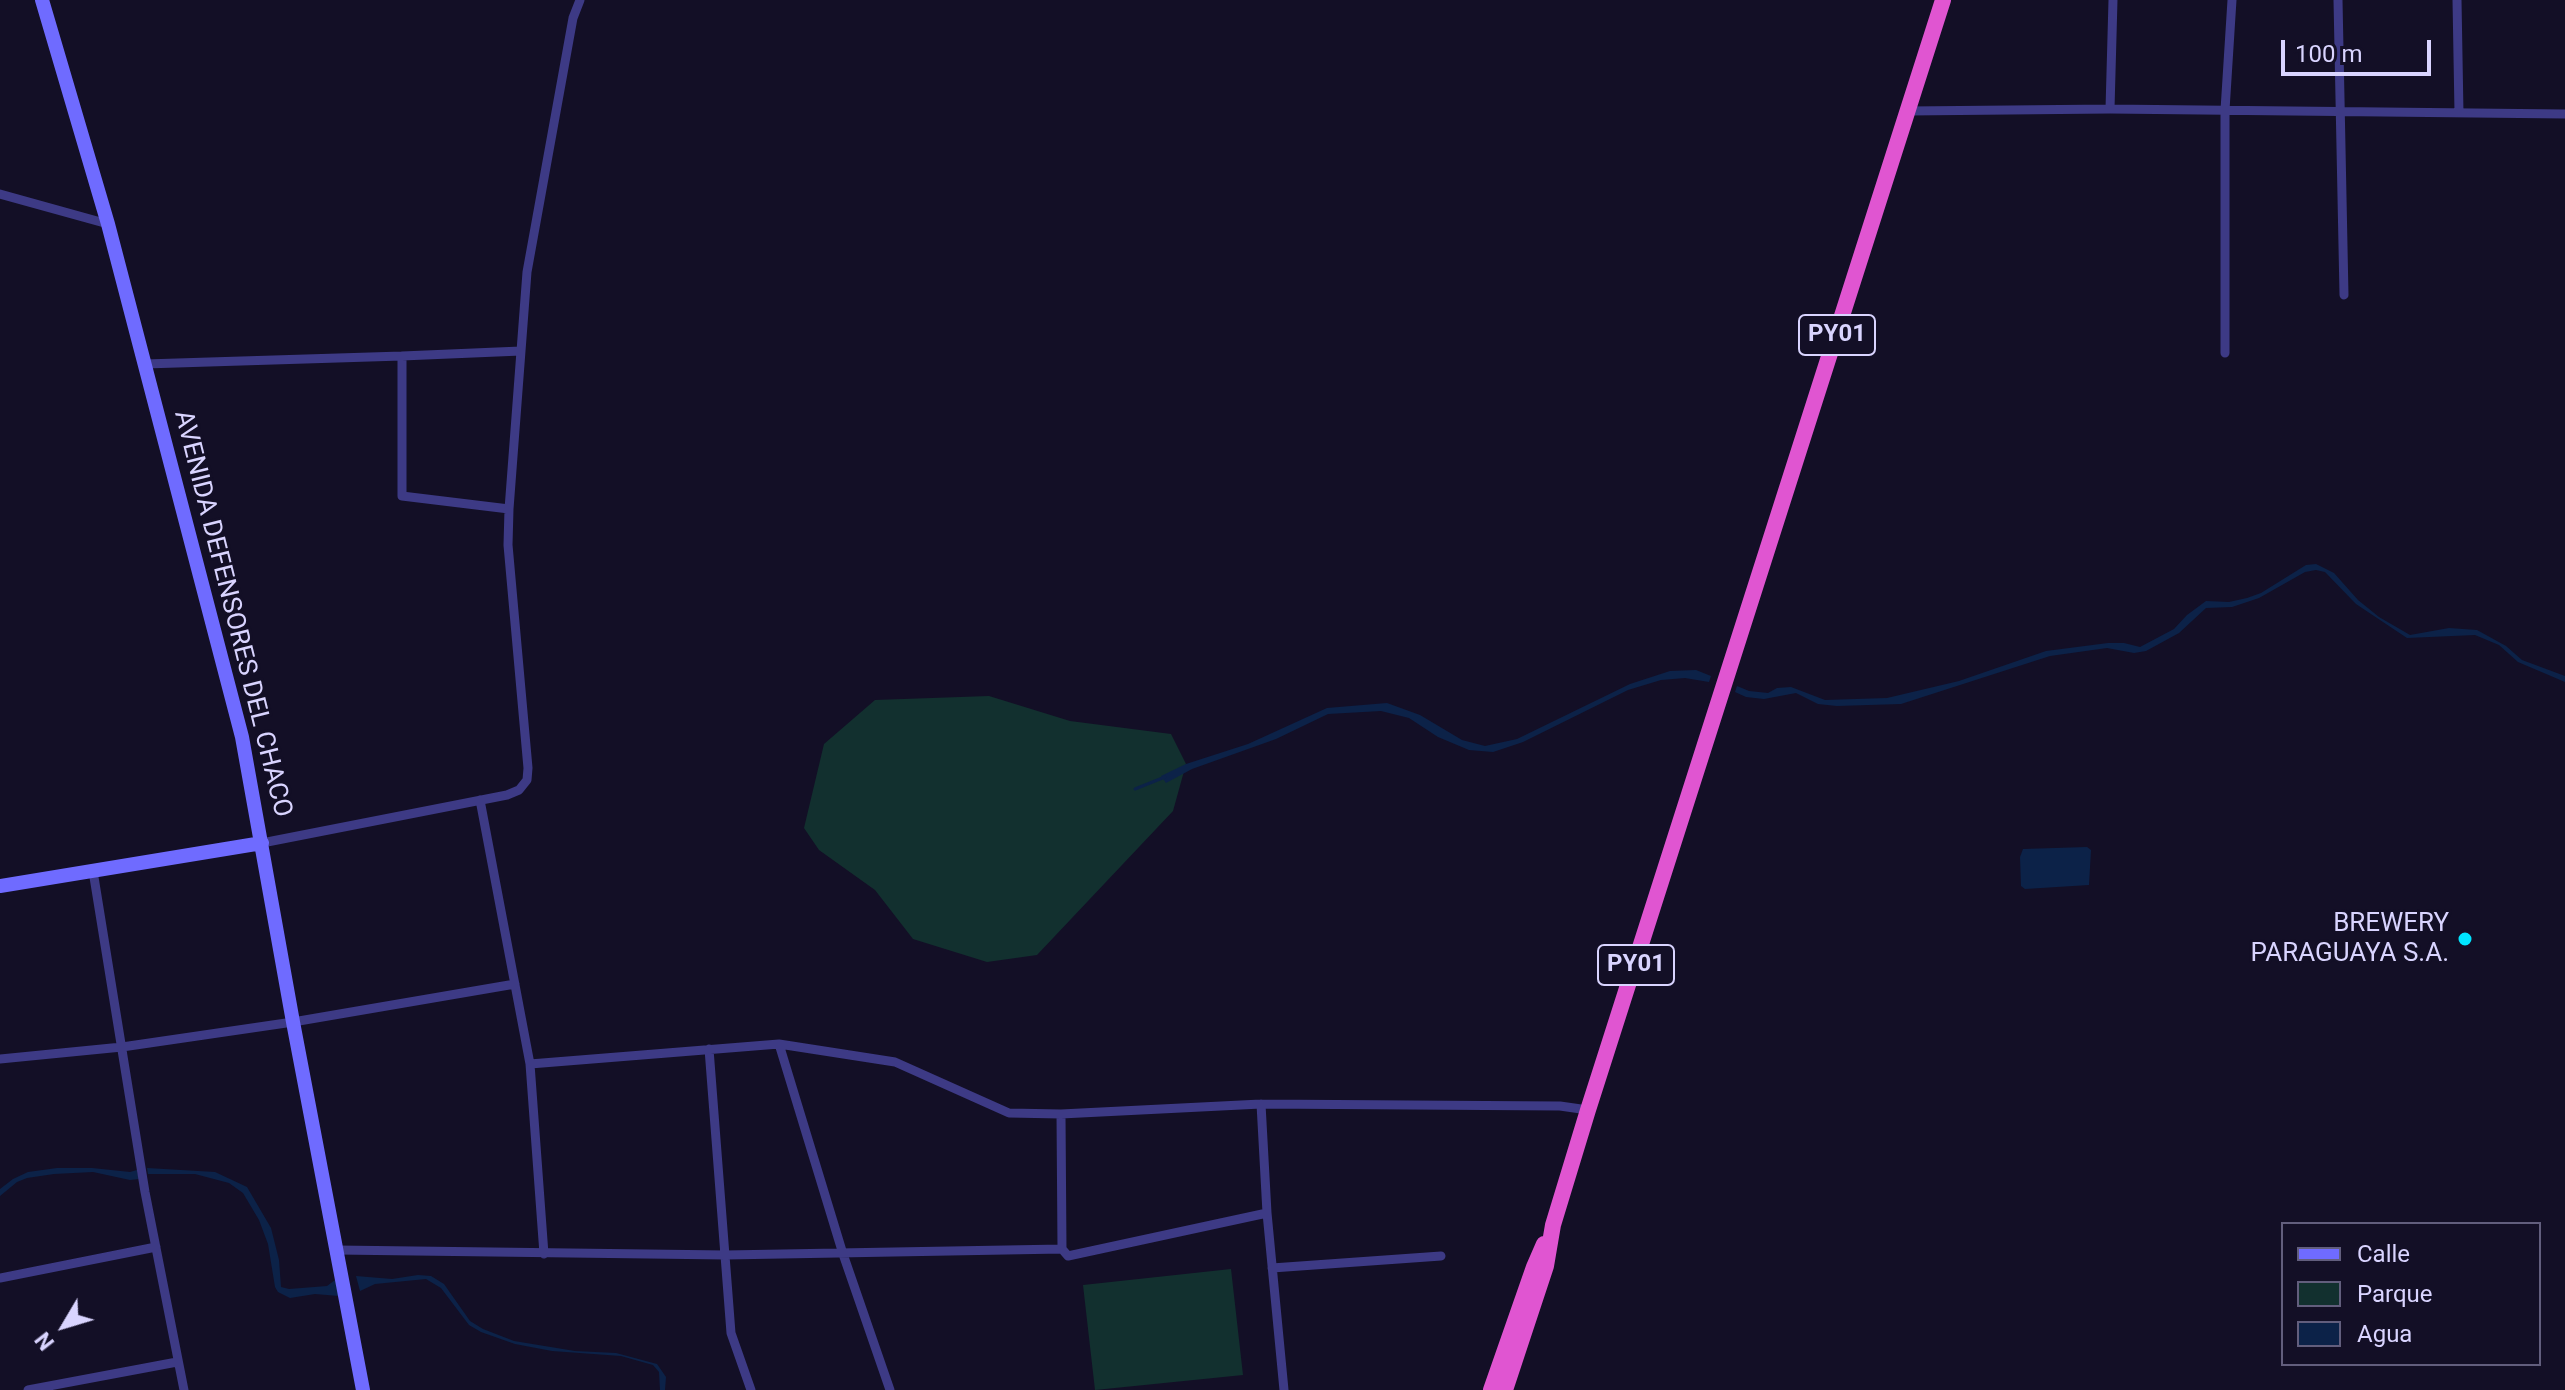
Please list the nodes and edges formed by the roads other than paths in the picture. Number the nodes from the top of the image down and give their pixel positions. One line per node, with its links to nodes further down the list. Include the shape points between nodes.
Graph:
1 (42, 0): 15 (main road, AVENIDA DEFENSORES DEL CHACO)
2 (580, 0): 17 (street, via 527,272)
3 (1943, 0): 10 (highway, PY01)
4 (2113, 0): 8 (street)
5 (2232, 0): 9 (street)
6 (2338, 0): 11 (street)
7 (2457, 0): 12 (street)
8 (2110, 109): 9 (street); 10 (street)
9 (2225, 110): 11 (street); 18 (street)
10 (1909, 111): 34 (highway, PY01)
11 (2341, 112): 12 (street); 16 (street)
12 (2459, 113): 13 (street)
13 (2565, 114)
14 (0, 194): 15 (street)
15 (108, 224): 20 (main road, AVENIDA DEFENSORES DEL CHACO)
16 (2344, 295)
17 (521, 351): 19 (street); 21 (street)
18 (2225, 353)
19 (402, 356): 20 (street); 21 (street, via 402,496)
20 (145, 364): 23 (main road, AVENIDA DEFENSORES DEL CHACO, via 242,737)
21 (509, 509): 22 (street, via 527,780 519,790)
22 (480, 800): 23 (street); 26 (street)
23 (262, 843): 24 (main road); 27 (main road, AVENIDA DEFENSORES DEL CHACO)
24 (93, 871): 25 (main road); 29 (street)
25 (0, 886)
26 (515, 984): 27 (street); 32 (street)
27 (293, 1022): 29 (street); 40 (main road, AVENIDA DEFENSORES DEL CHACO)
28 (779, 1044): 30 (street); 35 (street, via 895,1062 1009,1113); 42 (street)
29 (122, 1047): 31 (street); 38 (street)
30 (709, 1049): 32 (street); 43 (street)
31 (0, 1059)
32 (530, 1064): 41 (street)
33 (1261, 1104): 34 (street); 35 (street); 36 (street)
34 (1588, 1110): 37 (highway, PY01)
35 (1061, 1114): 39 (street)
36 (1267, 1213): 39 (street, via 1068,1256); 45 (street)
37 (1553, 1225): 54 (highway, PY01); 55 (highway, PY01, via 1546,1266)
38 (156, 1247): 46 (street); 47 (street)
39 (1062, 1249): 42 (street)
40 (337, 1250): 41 (street); 51 (main road, AVENIDA DEFENSORES DEL CHACO)
41 (544, 1254): 43 (street)
42 (843, 1254): 43 (street); 52 (street)
43 (726, 1255): 48 (street, via 731,1333)
44 (1441, 1256): 45 (street)
45 (1272, 1268): 53 (street)
46 (0, 1278)
47 (177, 1362): 49 (street); 50 (street)
48 (750, 1386)
49 (28, 1390)
50 (184, 1390)
51 (363, 1390)
52 (890, 1390)
53 (1284, 1390)
54 (1491, 1390)
55 (1505, 1390)

